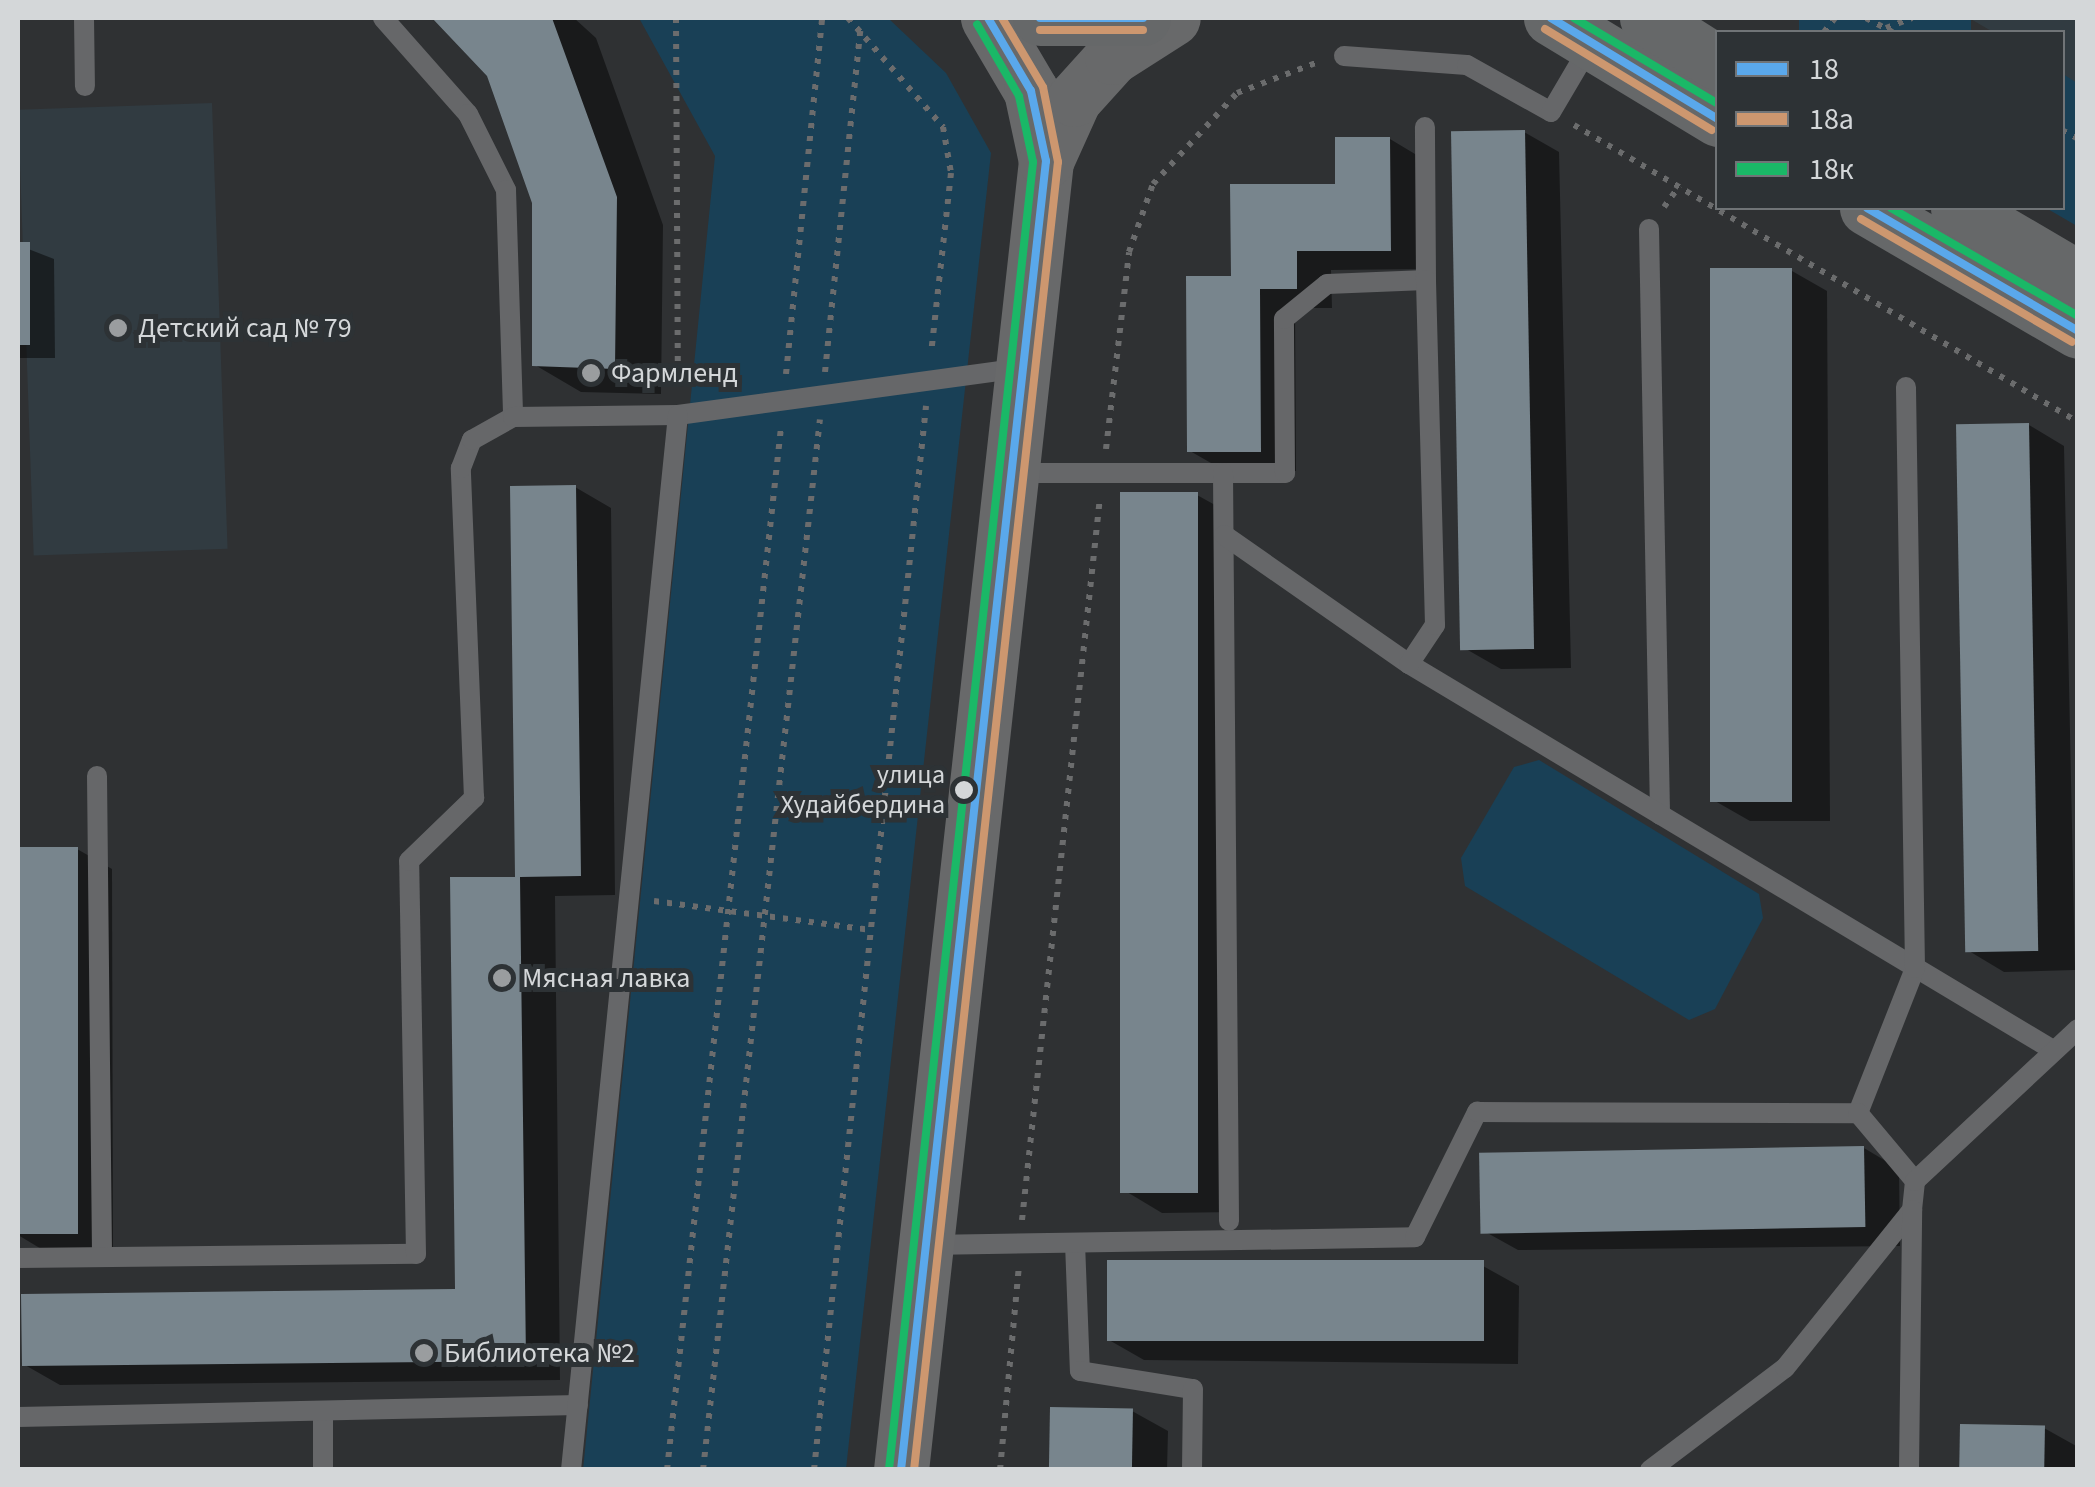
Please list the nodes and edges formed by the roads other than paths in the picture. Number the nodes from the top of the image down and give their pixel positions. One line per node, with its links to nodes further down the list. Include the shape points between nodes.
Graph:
1 (84, 18): 11 (lane)
2 (383, 18): 24 (lane, via 468,114 506,190)
3 (988, 18): 14 (main road, via 1030,91)
4 (1040, 18): 5 (main road, via 1102,24)
5 (1143, 18)
6 (1173, 18): 14 (main road, via 1100,71)
7 (1647, 18): 10 (main road)
8 (1572, 30): 9 (lane, via 1551,112 1467,64); 12 (main road)
9 (1344, 56)
10 (1715, 61)
11 (85, 86)
12 (1715, 117)
13 (1425, 127): 19 (lane)
14 (1046, 161): 21 (main road)
15 (1870, 210): 20 (main road)
16 (1961, 210): 18 (main road)
17 (1649, 229): 30 (lane)
18 (2078, 278)
19 (1426, 280): 26 (lane, via 1326,284 1284,319 1285,473); 28 (lane, via 1434,625)
20 (2078, 331)
21 (1021, 367): 23 (lane); 25 (main road)
22 (1906, 387): 31 (lane)
23 (678, 415): 24 (lane); 42 (lane)
24 (512, 417): 40 (lane, via 472,440 461,468 474,798 410,861 416,1254)
25 (1010, 473): 26 (lane); 39 (main road)
26 (1223, 473): 27 (lane)
27 (1224, 535): 28 (lane); 37 (lane)
28 (1409, 664): 30 (lane)
29 (97, 776): 40 (lane)
30 (1660, 815): 31 (lane)
31 (1915, 968): 33 (lane); 34 (lane)
32 (2078, 1028): 33 (lane)
33 (2052, 1050): 35 (lane)
34 (1858, 1113): 35 (lane); 38 (lane, via 1478,1112 1415,1237)
35 (1915, 1180): 36 (lane)
36 (1912, 1210): 49 (lane, via 1785,1368); 50 (lane)
37 (1229, 1221)
38 (1075, 1242): 39 (lane); 48 (lane, via 1080,1370 1179,1380 1193,1390)
39 (926, 1245): 47 (main road)
40 (102, 1256): 41 (lane)
41 (18, 1258)
42 (578, 1406): 43 (lane); 46 (lane)
43 (323, 1411): 44 (lane); 45 (lane)
44 (18, 1417)
45 (324, 1470)
46 (571, 1470)
47 (902, 1470)
48 (1192, 1470)
49 (1650, 1470)
50 (1909, 1470)

